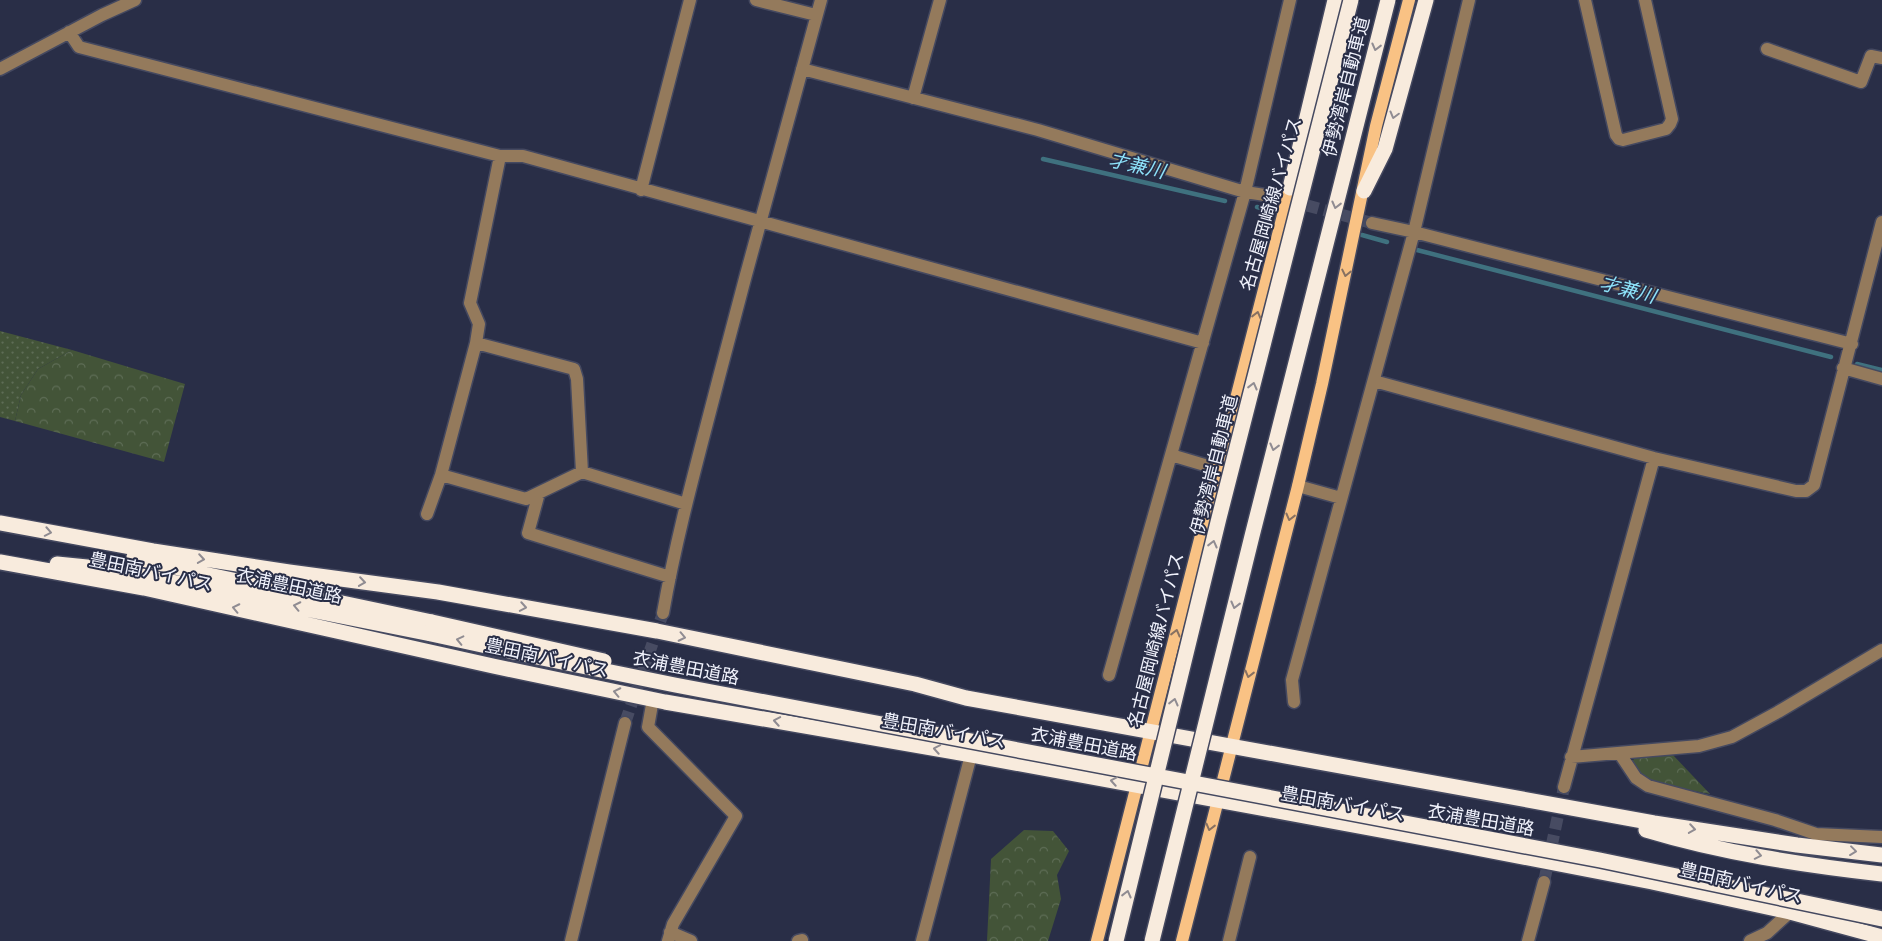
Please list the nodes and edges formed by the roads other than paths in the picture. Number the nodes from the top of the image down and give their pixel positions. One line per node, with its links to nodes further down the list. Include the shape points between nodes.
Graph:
1 (135, 0): 17 (street)
2 (690, 0): 25 (street)
3 (756, 0): 16 (street)
4 (821, 0): 16 (street)
5 (940, 0): 22 (street)
6 (1290, 0): 27 (street)
7 (1335, 0): 24 (highway)
8 (1343, 0): 24 (main road, 名古屋岡崎線バイパス, via 1304,160)
9 (1351, 0): 85 (highway, 伊勢湾岸自動車道, one-way to 9, bridge, via 1219,518)
10 (1388, 0): 86 (highway, 伊勢湾岸自動車道, one-way to 86, bridge)
11 (1409, 0): 26 (main road, via 1376,126)
12 (1426, 0): 26 (highway, one-way to 26, via 1385,149)
13 (1469, 0): 32 (street)
14 (1585, 0): 15 (street, via 1616,136 1623,140 1666,129 1672,119)
15 (1645, 0)
16 (816, 16): 20 (street)
17 (69, 32): 21 (street); 23 (street, via 79,47)
18 (1767, 49): 19 (street, via 1861,82 1871,56)
19 (1882, 58)
20 (802, 69): 22 (street); 29 (street)
21 (0, 70)
22 (912, 98): 27 (street, via 1038,130)
23 (500, 156): 25 (street, via 523,156); 34 (street, via 470,303 479,324)
24 (1290, 188): 41 (main road, 名古屋岡崎線バイパス, one-way to 24)
25 (641, 190): 29 (street)
26 (1364, 191): 44 (main road, one-way to 44)
27 (1245, 192): 28 (street); 33 (street)
28 (1272, 196)
29 (759, 222): 33 (street); 47 (street)
30 (1882, 222): 35 (street)
31 (1372, 223): 32 (street)
32 (1414, 232): 35 (street); 38 (street)
33 (1203, 343): 39 (street)
34 (476, 344): 42 (street, via 574,369); 43 (street)
35 (1852, 344): 36 (street)
36 (1843, 368): 37 (street); 40 (street, via 1814,485 1806,491)
37 (1882, 379)
38 (1374, 381): 40 (street); 46 (street)
39 (1171, 455): 41 (street); 56 (street)
40 (1654, 458): 64 (street)
41 (1218, 469): 60 (main road, 名古屋岡崎線バイパス, one-way to 41)
42 (582, 472): 45 (street); 47 (street)
43 (441, 475): 45 (street, via 526,499); 48 (street)
44 (1298, 486): 46 (street); 61 (main road, one-way to 61)
45 (539, 493): 52 (street, via 528,533)
46 (1340, 498): 58 (street, via 1292,680)
47 (686, 504): 52 (street)
48 (427, 514)
49 (0, 523): 50 (highway, 豊田南バイパス, one-way to 50)
50 (76, 538): 54 (highway, 衣浦豊田道路, via 157,563); 60 (highway, 豊田南バイパス, one-way to 60, via 438,592 647,630 915,684 966,698)
51 (6, 563): 54 (highway, 衣浦豊田道路, one-way to 51, via 107,569); 57 (highway, 豊田南バイパス, one-way to 51, via 144,588)
52 (670, 577): 53 (street)
53 (663, 612)
54 (432, 628): 75 (highway, 衣浦豊田道路, bridge, via 1686,869); 77 (highway, 衣浦豊田道路, one-way to 54, bridge, via 1600,860 676,685 537,657)
55 (1882, 650): 62 (street, via 1732,737 1700,746)
56 (1109, 675)
57 (652, 699): 63 (highway, 豊田南バイパス, one-way to 57); 79 (street, via 648,727 736,816 673,924)
58 (1294, 702)
59 (624, 722): 81 (street)
60 (1150, 731): 61 (highway, 豊田南バイパス); 65 (main road, 名古屋岡崎線バイパス)
61 (1231, 746): 67 (main road); 68 (highway, 豊田南バイパス)
62 (1620, 754): 64 (street); 69 (street, via 1636,778 1648,786 1816,834)
63 (971, 755): 65 (highway, 豊田南バイパス, one-way to 63); 83 (street)
64 (1571, 757): 66 (street)
65 (1137, 785): 67 (highway, 豊田南バイパス); 84 (main road, 名古屋岡崎線バイパス)
66 (1564, 787)
67 (1218, 800): 74 (highway, 豊田南バイパス); 87 (main road, one-way to 87)
68 (1575, 809): 70 (highway, one-way to 70, via 1730,835); 72 (highway, one-way to 72, via 1696,843 1782,860)
69 (1882, 836)
70 (1882, 855)
71 (1250, 857): 88 (street)
72 (1882, 874)
73 (1544, 882): 89 (street)
74 (1652, 882): 76 (highway, 豊田南バイパス); 78 (highway, via 1772,900)
75 (1882, 911)
76 (1790, 912): 80 (highway, 豊田南バイパス); 90 (street, via 1767,933)
77 (1882, 919)
78 (1882, 924)
79 (669, 937): 82 (street)
80 (1882, 937)
81 (571, 941)
82 (691, 941)
83 (922, 941)
84 (1097, 941)
85 (1116, 941)
86 (1152, 941)
87 (1182, 941)
88 (1229, 941)
89 (1528, 941)
90 (1750, 941)

